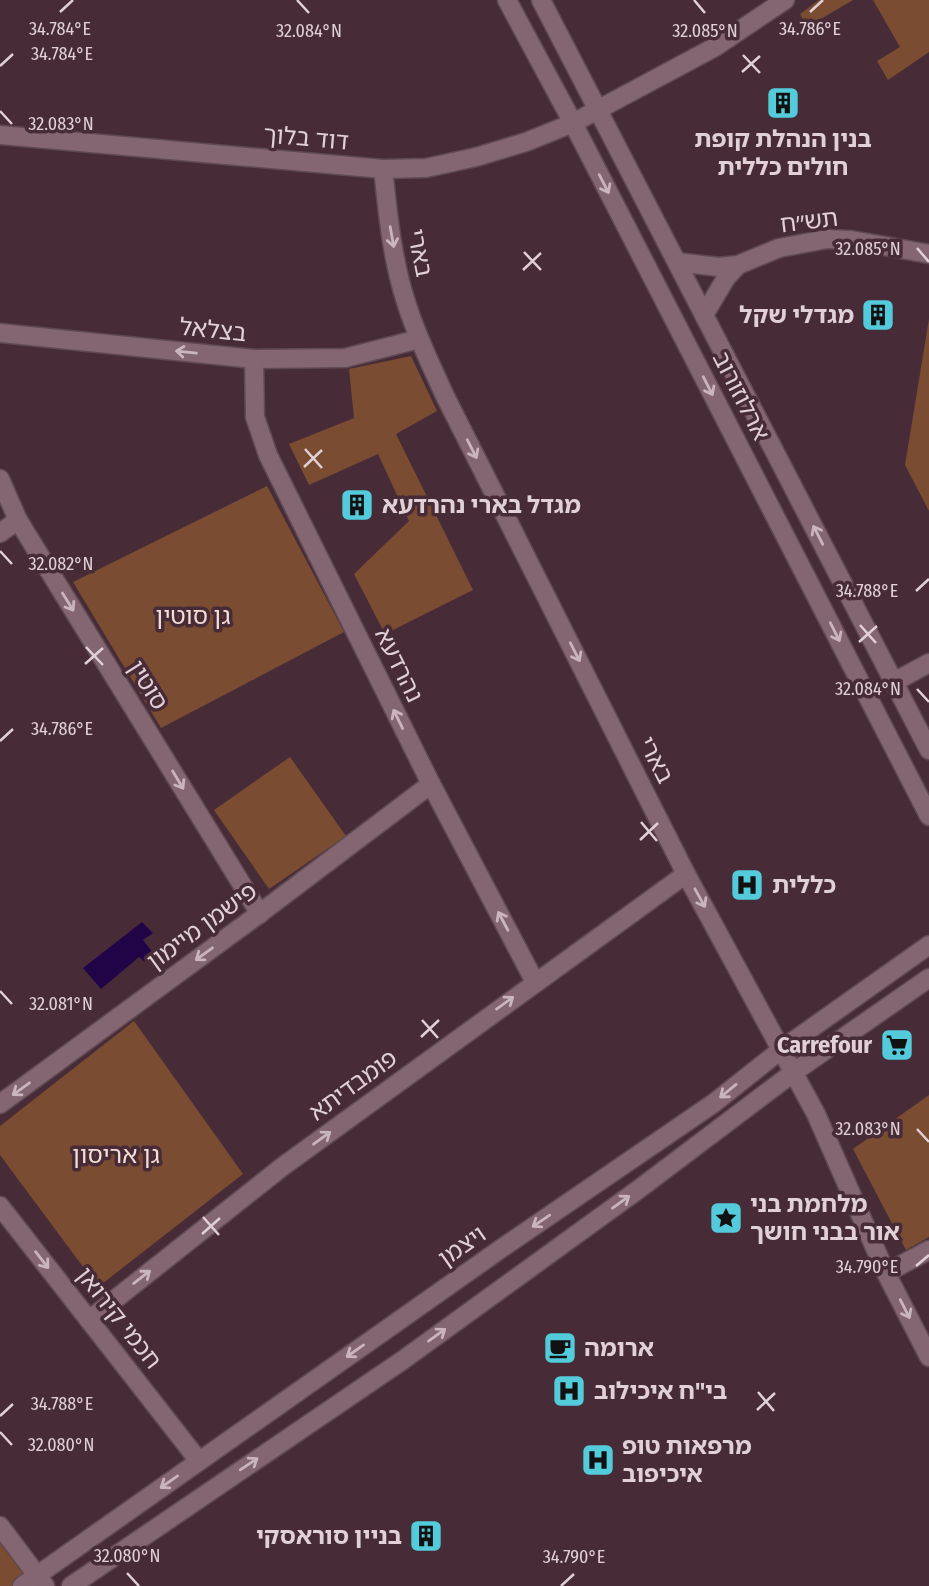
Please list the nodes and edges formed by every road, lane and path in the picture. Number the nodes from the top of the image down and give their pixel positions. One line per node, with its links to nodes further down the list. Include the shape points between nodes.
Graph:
1 (507, 0): 5 (street, ארלוזורוב)
2 (541, 0): 4 (street, ארלוזורוב)
3 (785, 0): 4 (street, דוד בלוך, via 715,47)
4 (598, 110): 5 (street, דוד בלוך); 9 (street, ארלוזורוב)
5 (573, 123): 7 (street, דוד בלוך, via 475,157 426,168); 22 (street, ארלוזורוב, one-way to 22)
6 (0, 135): 7 (street, דוד בלוך)
7 (383, 169): 13 (street, בארי, one-way to 13, via 396,261)
8 (929, 254): 10 (street, תש״ח, via 827,239 779,248)
9 (677, 262): 10 (street); 11 (street, ארלוזורוב)
10 (738, 265): 11 (street)
11 (704, 315): 19 (street, ארלוזורוב, one-way to 11)
12 (0, 333): 14 (street, בצלאל, one-way to 12)
13 (419, 340): 14 (street, בצלאל, via 345,358); 23 (street, בארי, one-way to 23)
14 (254, 359): 21 (street, נהרדעא, one-way to 14, via 268,456 255,417)
15 (0, 479): 16 (street, סוטין)
16 (18, 520): 17 (street); 24 (street, סוטין, one-way to 24)
17 (0, 533)
18 (929, 663): 19 (street)
19 (894, 682): 20 (street, ארלוזורוב)
20 (929, 750)
21 (431, 784): 24 (street, פישמן מיימון); 27 (street, נהרדעא, one-way to 21)
22 (929, 816)
23 (686, 874): 27 (street, פומבדיתא); 28 (street, בארי, one-way to 28)
24 (260, 914): 30 (street, פישמן מיימון, one-way to 30)
25 (929, 945): 28 (street, ויצמן)
26 (929, 978): 29 (street)
27 (535, 982): 34 (street, פומבדיתא, one-way to 27, via 282,1167)
28 (782, 1049): 29 (street, בארי); 36 (street, ויצמן, one-way to 36, via 713,1103)
29 (794, 1072): 33 (street, בארי); 40 (street, one-way to 29, via 402,1360)
30 (0, 1104)
31 (0, 1206): 34 (street, חכמי קירואן, one-way to 34)
32 (929, 1250): 33 (street)
33 (886, 1273): 35 (street, בארי, one-way to 35)
34 (89, 1320): 36 (street, חכמי קירואן)
35 (929, 1357)
36 (199, 1461): 38 (street, ויצמן, one-way to 38)
37 (0, 1526): 38 (street)
38 (41, 1581): 39 (street, ויצמן)
39 (22, 1586)
40 (72, 1586)

